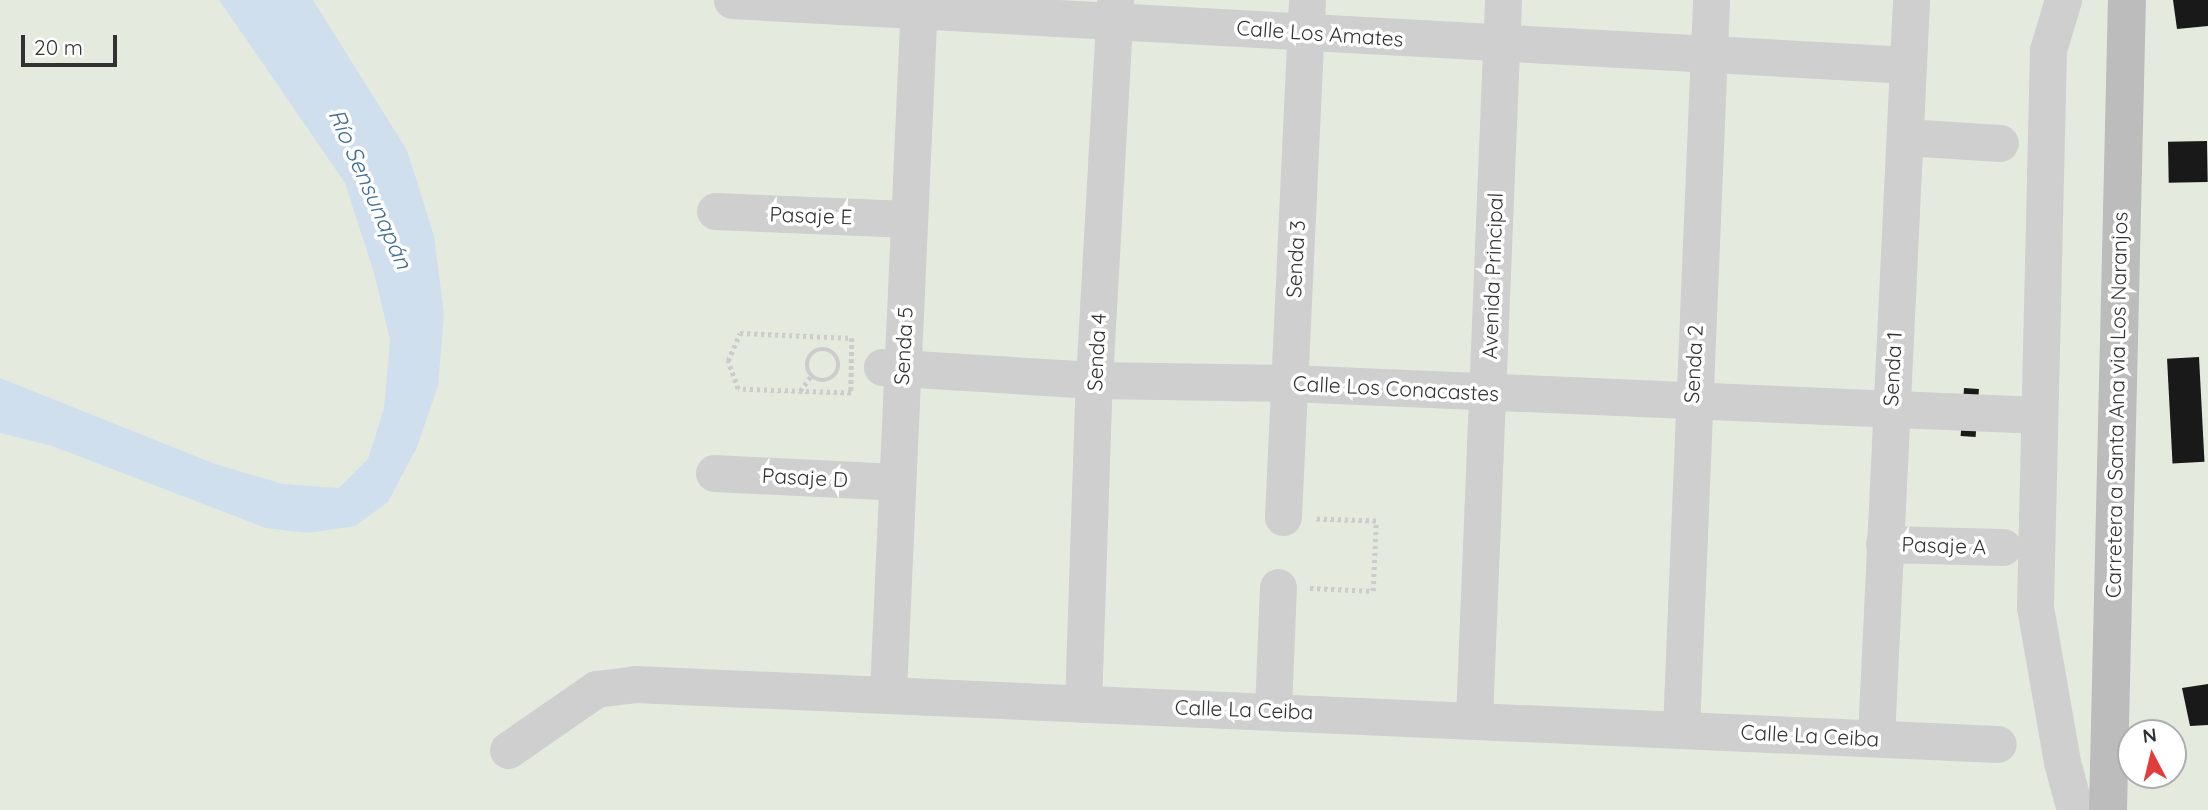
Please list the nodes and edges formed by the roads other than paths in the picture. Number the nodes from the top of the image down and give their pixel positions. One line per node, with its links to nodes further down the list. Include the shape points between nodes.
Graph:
1 (732, 0): 7 (street, Calle Los Amates)
2 (1503, 0): 10 (street, Avenida Principal)
3 (1711, 0): 11 (street, Senda 2)
4 (1911, 0): 12 (street, Senda 1)
5 (2063, 0): 23 (street, via 2048,50)
6 (2127, 0): 39 (main road, Carretera a Santa Ana via Los Naranjos)
7 (919, 5): 8 (street, Calle Los Amates); 16 (street, Senda 5)
8 (1114, 10): 9 (street, Calle Los Amates); 18 (street, Senda 4)
9 (1306, 16): 10 (street, Calle Los Amates); 19 (street, Senda 3)
10 (1501, 44): 11 (street, Calle Los Amates); 20 (street, Avenida Principal)
11 (1709, 57): 12 (street, Calle Los Amates); 21 (street, Senda 2)
12 (1908, 65): 13 (street, Senda 1)
13 (1905, 137): 14 (street); 22 (street, Senda 1)
14 (2000, 143)
15 (715, 211): 16 (street, Pasaje E)
16 (908, 219): 17 (street, Senda 5)
17 (892, 368): 18 (street, Calle Los Conacastes); 25 (street, Senda 5)
18 (1094, 380): 19 (street, Calle Los Conacastes); 31 (street, Senda 4)
19 (1289, 383): 20 (street, Calle Los Conacastes); 26 (street, Senda 3)
20 (1487, 392): 21 (street, Calle Los Conacastes); 33 (street, Avenida Principal)
21 (1691, 400): 22 (street, Calle Los Conacastes); 34 (street, Senda 2)
22 (1890, 409): 23 (street, Calle Los Conacastes); 27 (street, Senda 1)
23 (2038, 415): 38 (street, via 2035,607)
24 (715, 473): 25 (street, Pasaje D)
25 (896, 482): 30 (street, Senda 5)
26 (1283, 517)
27 (1884, 544): 28 (street, Pasaje A); 35 (street, Senda 1)
28 (2003, 547)
29 (1278, 587): 32 (street)
30 (888, 692): 31 (street, Calle La Ceiba); 37 (street, Calle La Ceiba, via 635,684 596,689)
31 (1083, 704): 32 (street, Calle La Ceiba)
32 (1273, 710): 33 (street, Calle La Ceiba)
33 (1474, 719): 34 (street, Calle La Ceiba)
34 (1681, 729): 35 (street, Calle La Ceiba)
35 (1876, 738): 36 (street, Calle La Ceiba)
36 (1998, 744)
37 (508, 750)
38 (2075, 810)
39 (2108, 810)

